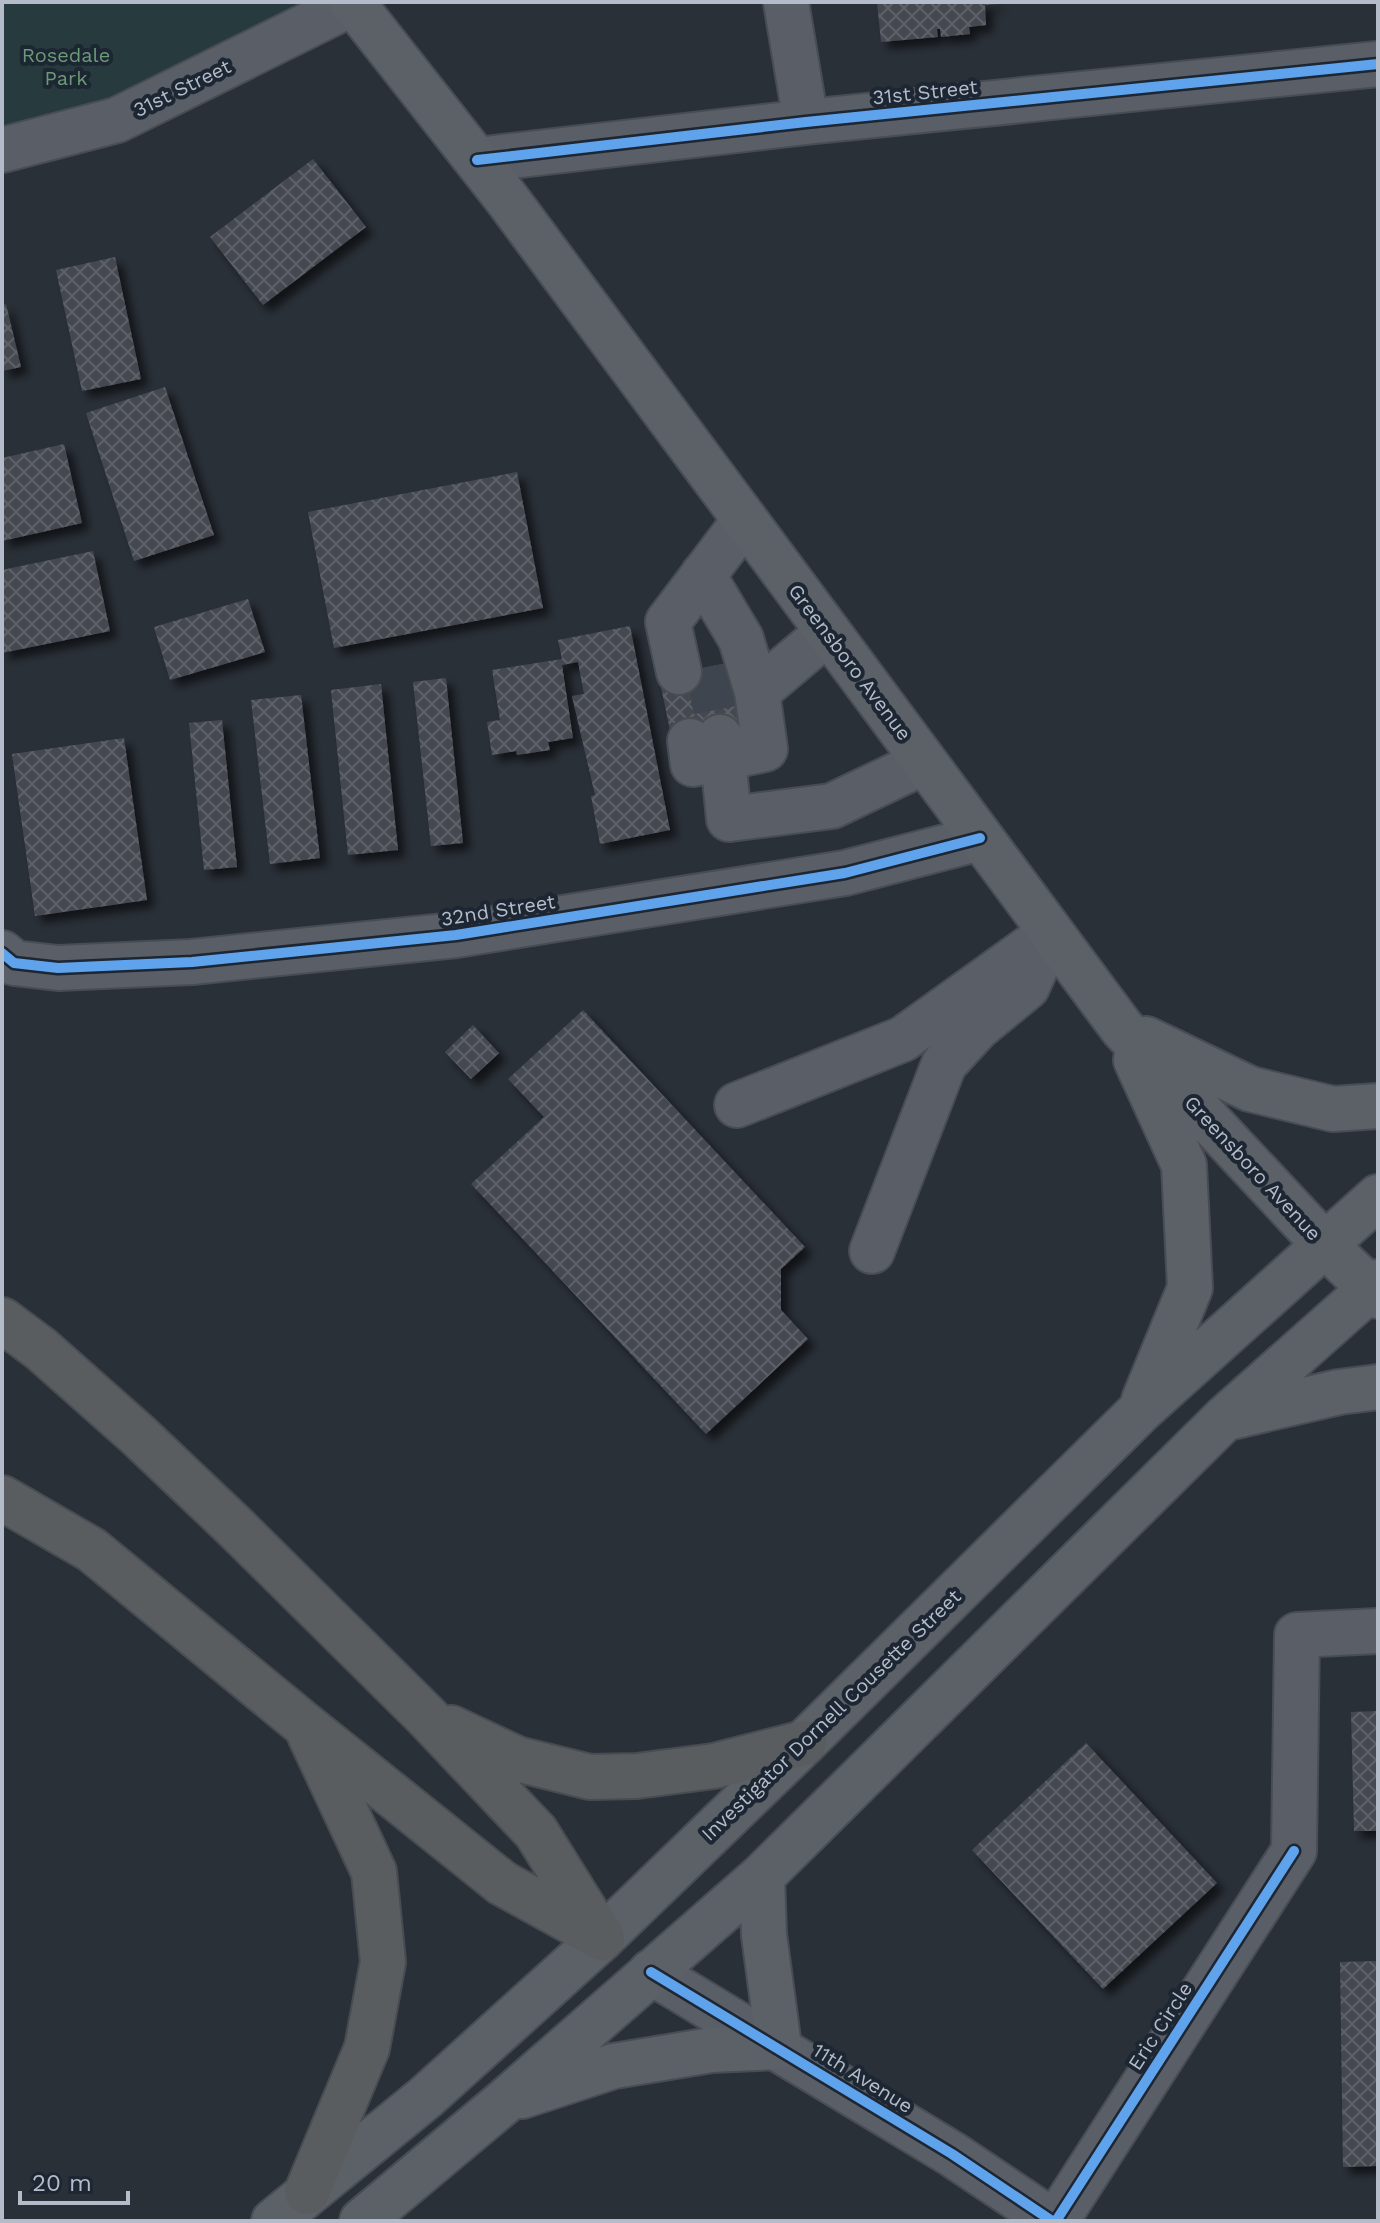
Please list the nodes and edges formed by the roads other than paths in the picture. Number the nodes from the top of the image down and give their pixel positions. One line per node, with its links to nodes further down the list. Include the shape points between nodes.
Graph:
1 (353, 2): 5 (street, 31st Street, via 117,120); 6 (main road, Greensboro Avenue)
2 (786, 2): 4 (street)
3 (1378, 64): 4 (street, 31st Street)
4 (806, 122): 6 (street, 31st Street)
5 (2, 150)
6 (477, 160): 7 (main road, Greensboro Avenue)
7 (745, 520): 8 (street); 9 (main road, Greensboro Avenue)
8 (696, 584): 10 (street); 11 (street, via 741,639)
9 (828, 632): 11 (street); 12 (main road, Greensboro Avenue)
10 (693, 669)
11 (757, 692): 13 (street, via 765,749 711,745 729,819)
12 (924, 762): 13 (street, via 832,806); 14 (main road, Greensboro Avenue)
13 (782, 812): 15 (street)
14 (980, 838): 15 (street, 32nd Street); 16 (main road, Greensboro Avenue)
15 (793, 881): 17 (street, 32nd Street, via 456,935 192,962 58,968)
16 (1051, 933): 18 (main road, Greensboro Avenue); 19 (street, via 903,1039); 23 (street, via 1027,987 944,1064)
17 (8, 958)
18 (1122, 1028): 20 (main road, via 1250,1089 1333,1109); 22 (main road, Greensboro Avenue); 27 (main road, via 1184,1165 1185,1181 1190,1288)
19 (737, 1105)
20 (1378, 1106)
21 (1378, 1197): 22 (main road, Investigator Dornell Cousette Street)
22 (1324, 1244): 24 (main road, Greensboro Avenue); 27 (main road, Investigator Dornell Cousette Street)
23 (872, 1251)
24 (1375, 1289): 28 (main road)
25 (2, 1320): 31 (highway, via 138,1435)
26 (1378, 1387): 28 (main road)
27 (1140, 1411): 33 (main road, Investigator Dornell Cousette Street)
28 (1225, 1418): 34 (main road)
29 (2, 1498): 32 (highway, via 92,1550)
30 (1378, 1631): 42 (street, Eric Circle, via 1297,1635 1294,1851)
31 (426, 1716): 33 (highway, via 517,1759 590,1777 714,1766); 35 (highway, via 536,1832)
32 (306, 1726): 35 (highway, via 502,1883); 39 (highway, via 374,1872 383,1962 367,2048)
33 (804, 1743): 35 (main road, Investigator Dornell Cousette Street)
34 (762, 1876): 36 (main road); 37 (main road)
35 (602, 1938): 36 (main road, 11th Avenue); 39 (main road, Investigator Dornell Cousette Street, via 426,2097)
36 (651, 1972): 37 (street, 11th Avenue); 38 (main road)
37 (779, 2047): 38 (main road, via 711,2050 614,2066); 42 (street, 11th Avenue)
38 (504, 2102): 41 (main road)
39 (307, 2192): 40 (main road, Investigator Dornell Cousette Street)
40 (274, 2221)
41 (362, 2221)
42 (1054, 2221)

